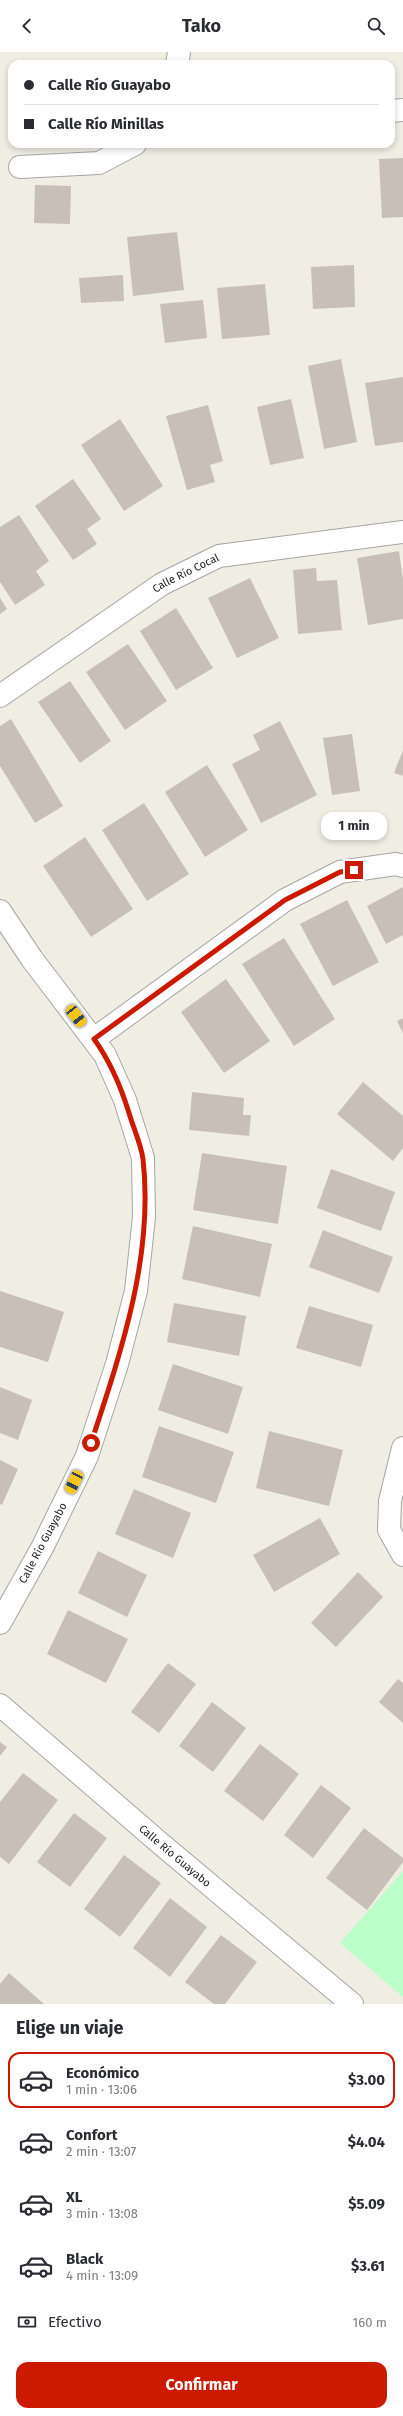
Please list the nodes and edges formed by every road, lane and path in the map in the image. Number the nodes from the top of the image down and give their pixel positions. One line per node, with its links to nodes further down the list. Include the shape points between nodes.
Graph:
1 (127, 148): 2 (street, via 99,163)
2 (20, 167)
3 (403, 532): 4 (street, Calle Río Cocal, via 219,556 162,584)
4 (0, 696)
5 (403, 866): 7 (street, via 396,864 340,872 285,900)
6 (0, 911): 7 (street, Calle Río Guayabo, via 32,959)
7 (94, 1039): 10 (street, Calle Río Guayabo, via 106,1055 125,1100 143,1158 144,1217 136,1291 117,1364 87,1456 42,1548)
8 (403, 1448): 9 (street, via 390,1501 390,1530)
9 (403, 1555)
10 (0, 1623)
11 (0, 1705): 12 (street, Calle Río Guayabo)
12 (351, 2004)

